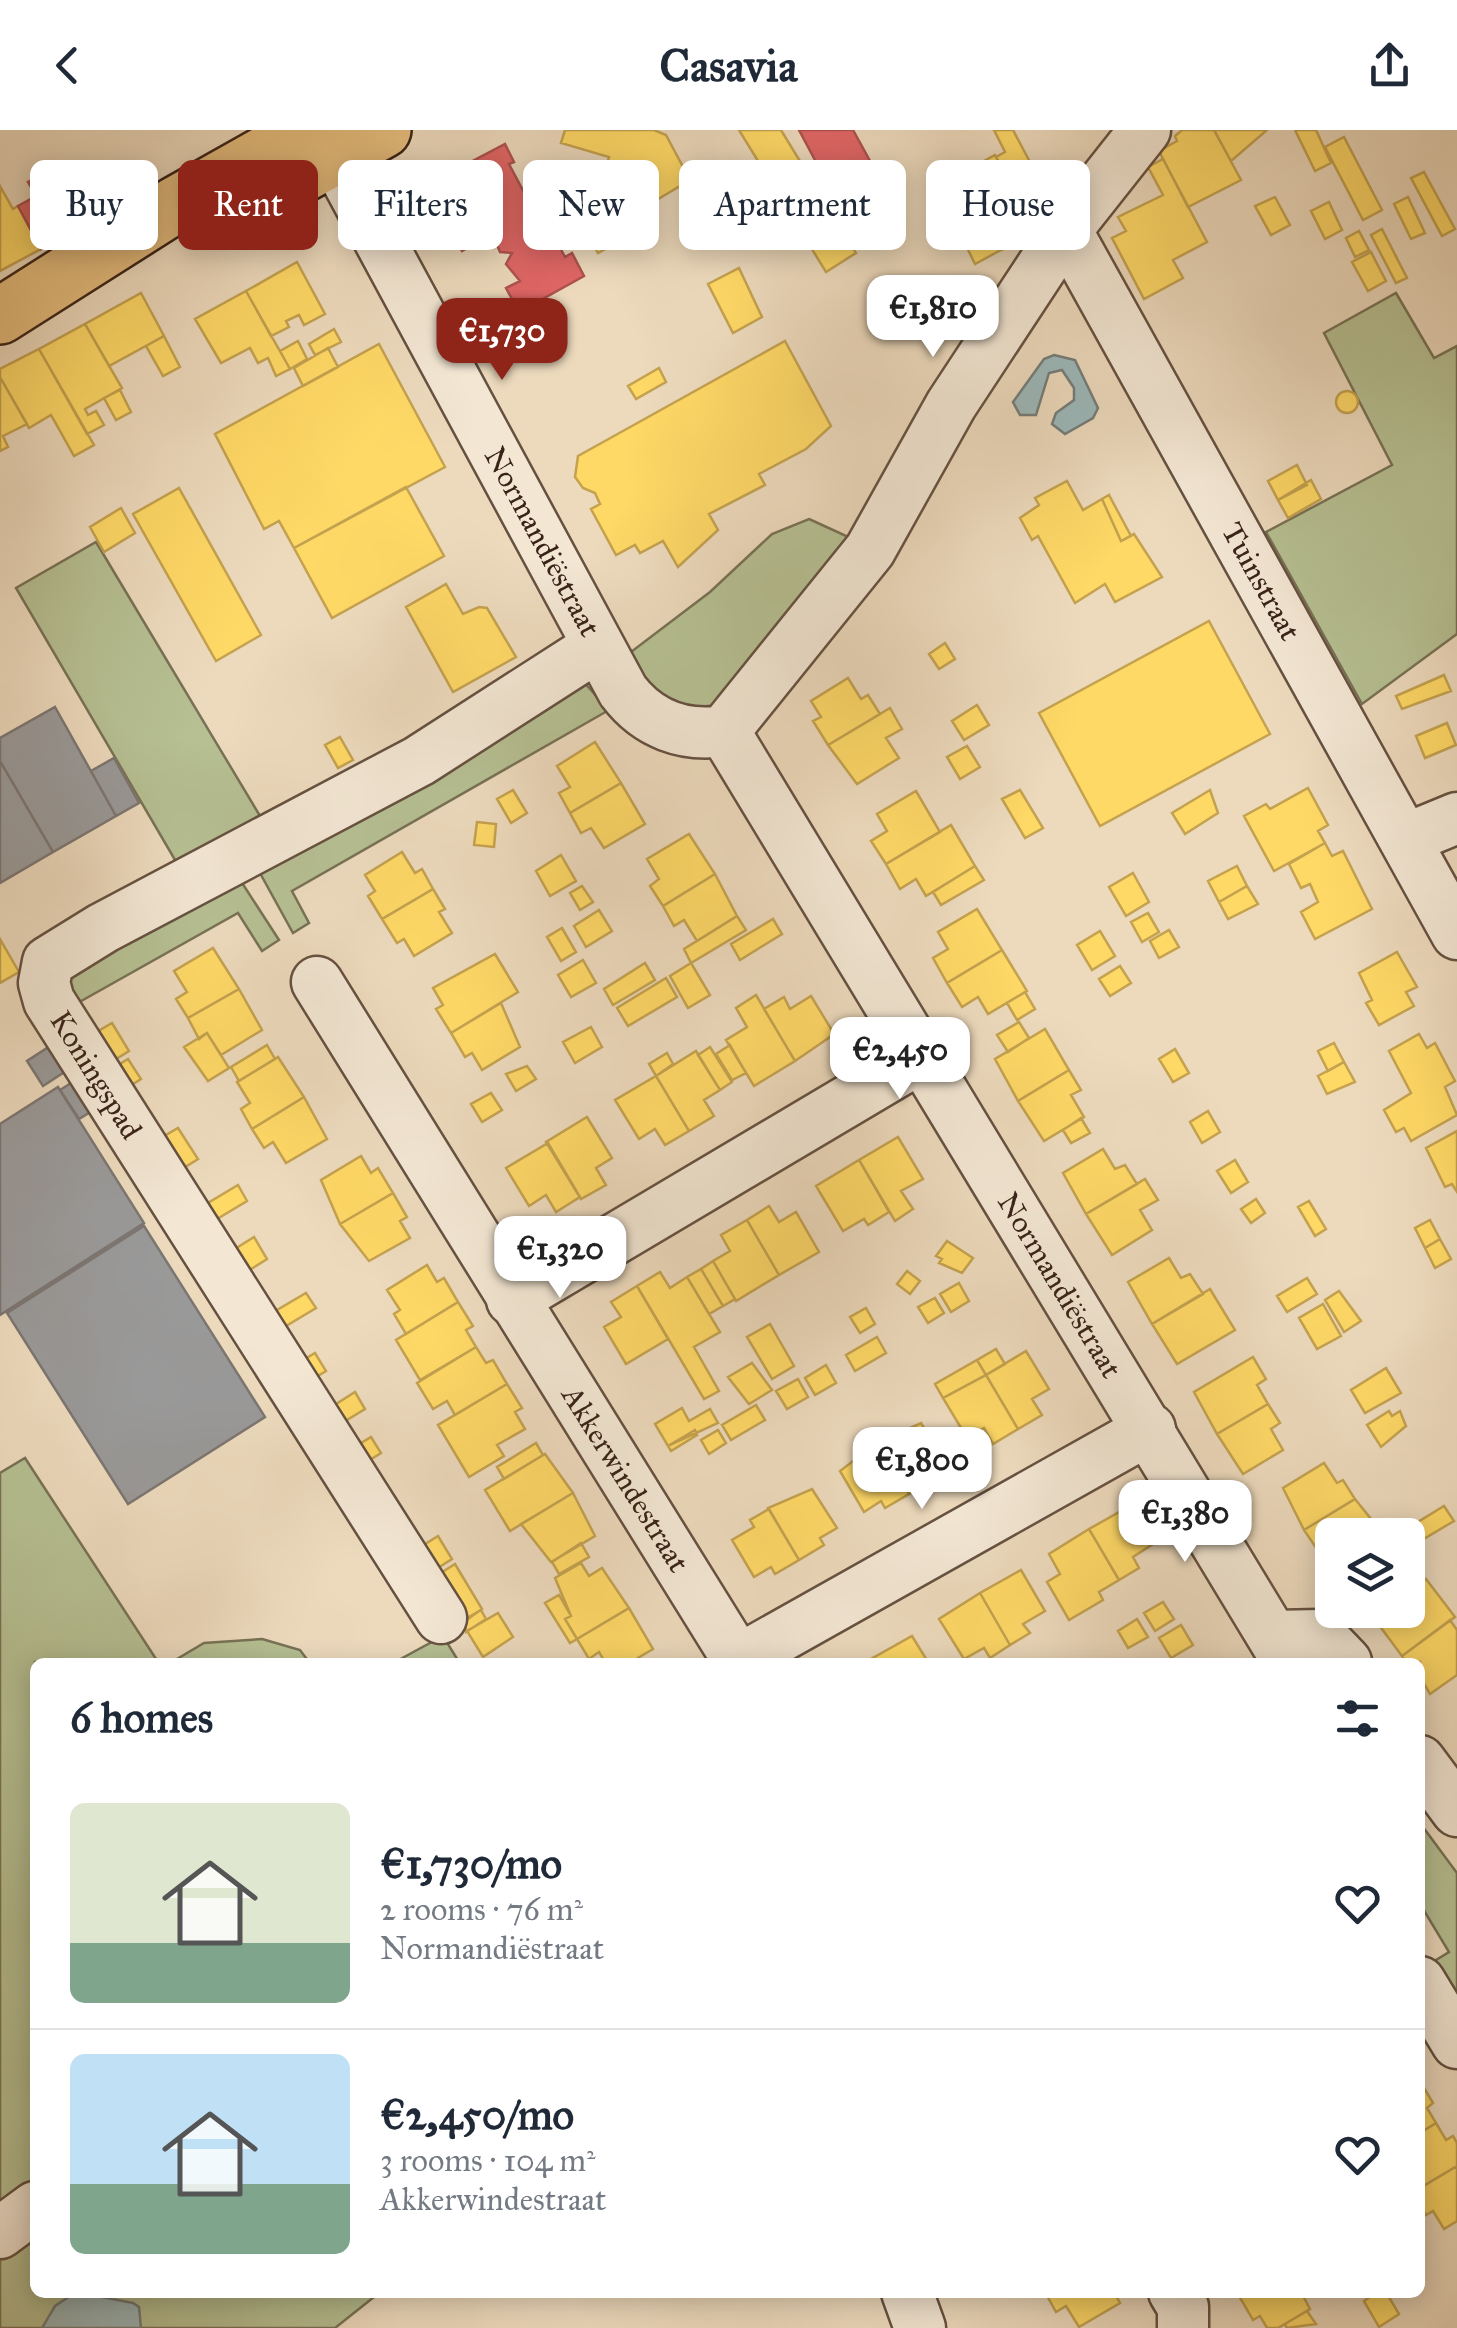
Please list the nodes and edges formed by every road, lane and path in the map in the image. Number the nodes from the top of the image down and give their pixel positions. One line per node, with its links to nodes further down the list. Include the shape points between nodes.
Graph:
1 (382, 130): 3 (main road)
2 (1146, 130): 4 (street)
3 (321, 139): 7 (main road, via 234,212 103,255); 8 (street, Normandiëstraat)
4 (1090, 200)
5 (1053, 250): 9 (street, via 951,405 870,550)
6 (1077, 250): 11 (street, Tuinstraat)
7 (0, 316)
8 (598, 646): 9 (street, Normandiëstraat, via 635,707 696,736); 17 (street, Koningspad, via 418,762 103,928 48,962 44,983 49,1001)
9 (724, 731): 14 (street, Normandiëstraat)
10 (1457, 818): 11 (street)
11 (1406, 839): 12 (street, Tuinstraat)
12 (1457, 934)
13 (318, 982): 15 (street, Akkerwindestraat)
14 (920, 1058): 15 (street); 16 (street, Normandiëstraat)
15 (512, 1300): 19 (street, Akkerwindestraat)
16 (1150, 1430): 18 (street, Normandiëstraat); 20 (street)
17 (441, 1618)
18 (1281, 1649): 21 (street, via 1320,1635)
19 (734, 1658)
20 (743, 1658)
21 (1342, 1658)
22 (1425, 1769): 23 (street)
23 (1457, 1811)
24 (1425, 1990): 25 (street)
25 (1457, 2044)
26 (30, 2211): 27 (street)
27 (0, 2233)
28 (909, 2298): 30 (street)
29 (1177, 2298): 31 (street)
30 (920, 2328)
31 (1183, 2328)

